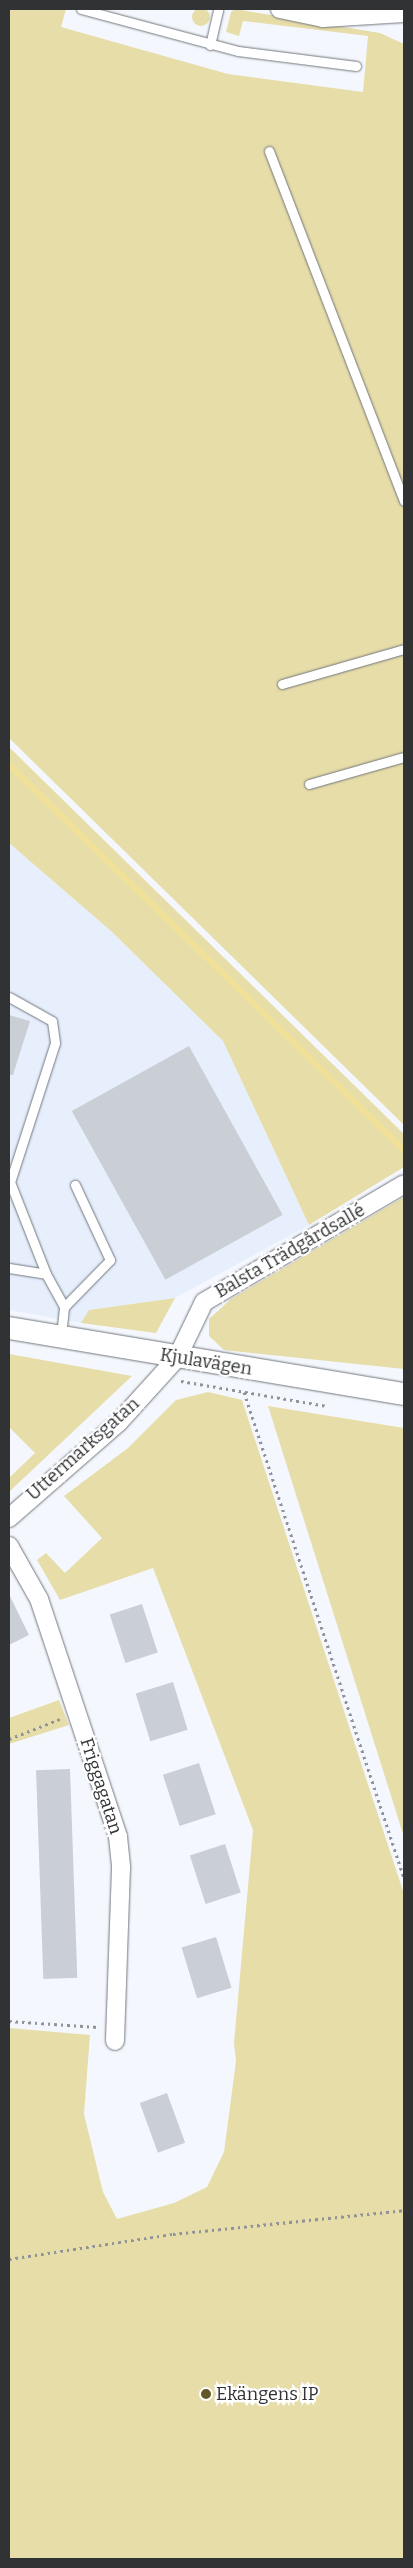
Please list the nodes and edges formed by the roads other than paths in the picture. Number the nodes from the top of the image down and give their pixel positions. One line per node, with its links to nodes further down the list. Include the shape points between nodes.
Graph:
1 (81, 9): 5 (lane)
2 (218, 9): 5 (lane)
3 (280, 9): 4 (street, via 323,18)
4 (404, 13)
5 (210, 45): 6 (lane)
6 (356, 66)
7 (268, 151): 9 (lane)
8 (404, 463): 9 (lane)
9 (394, 466): 10 (lane)
10 (404, 502)
11 (404, 649): 12 (lane)
12 (282, 684)
13 (404, 757): 14 (lane)
14 (309, 784)
15 (9, 997): 19 (lane, via 52,1021 55,1043 10,1182)
16 (404, 1184): 23 (street, Balsta Trädgårdsallé, via 204,1302)
17 (75, 1185): 20 (lane, via 110,1260)
18 (9, 1268): 19 (lane)
19 (46, 1274): 20 (lane)
20 (64, 1307): 22 (lane)
21 (9, 1328): 22 (street, Kjulavägen)
22 (60, 1338): 23 (street, Kjulavägen)
23 (177, 1358): 24 (street, Kjulavägen); 25 (street, Uttermarksgatan, via 119,1422)
24 (404, 1394)
25 (9, 1518)
26 (9, 1546): 27 (street, Friggagatan, via 39,1599 120,1852)
27 (115, 2035)

